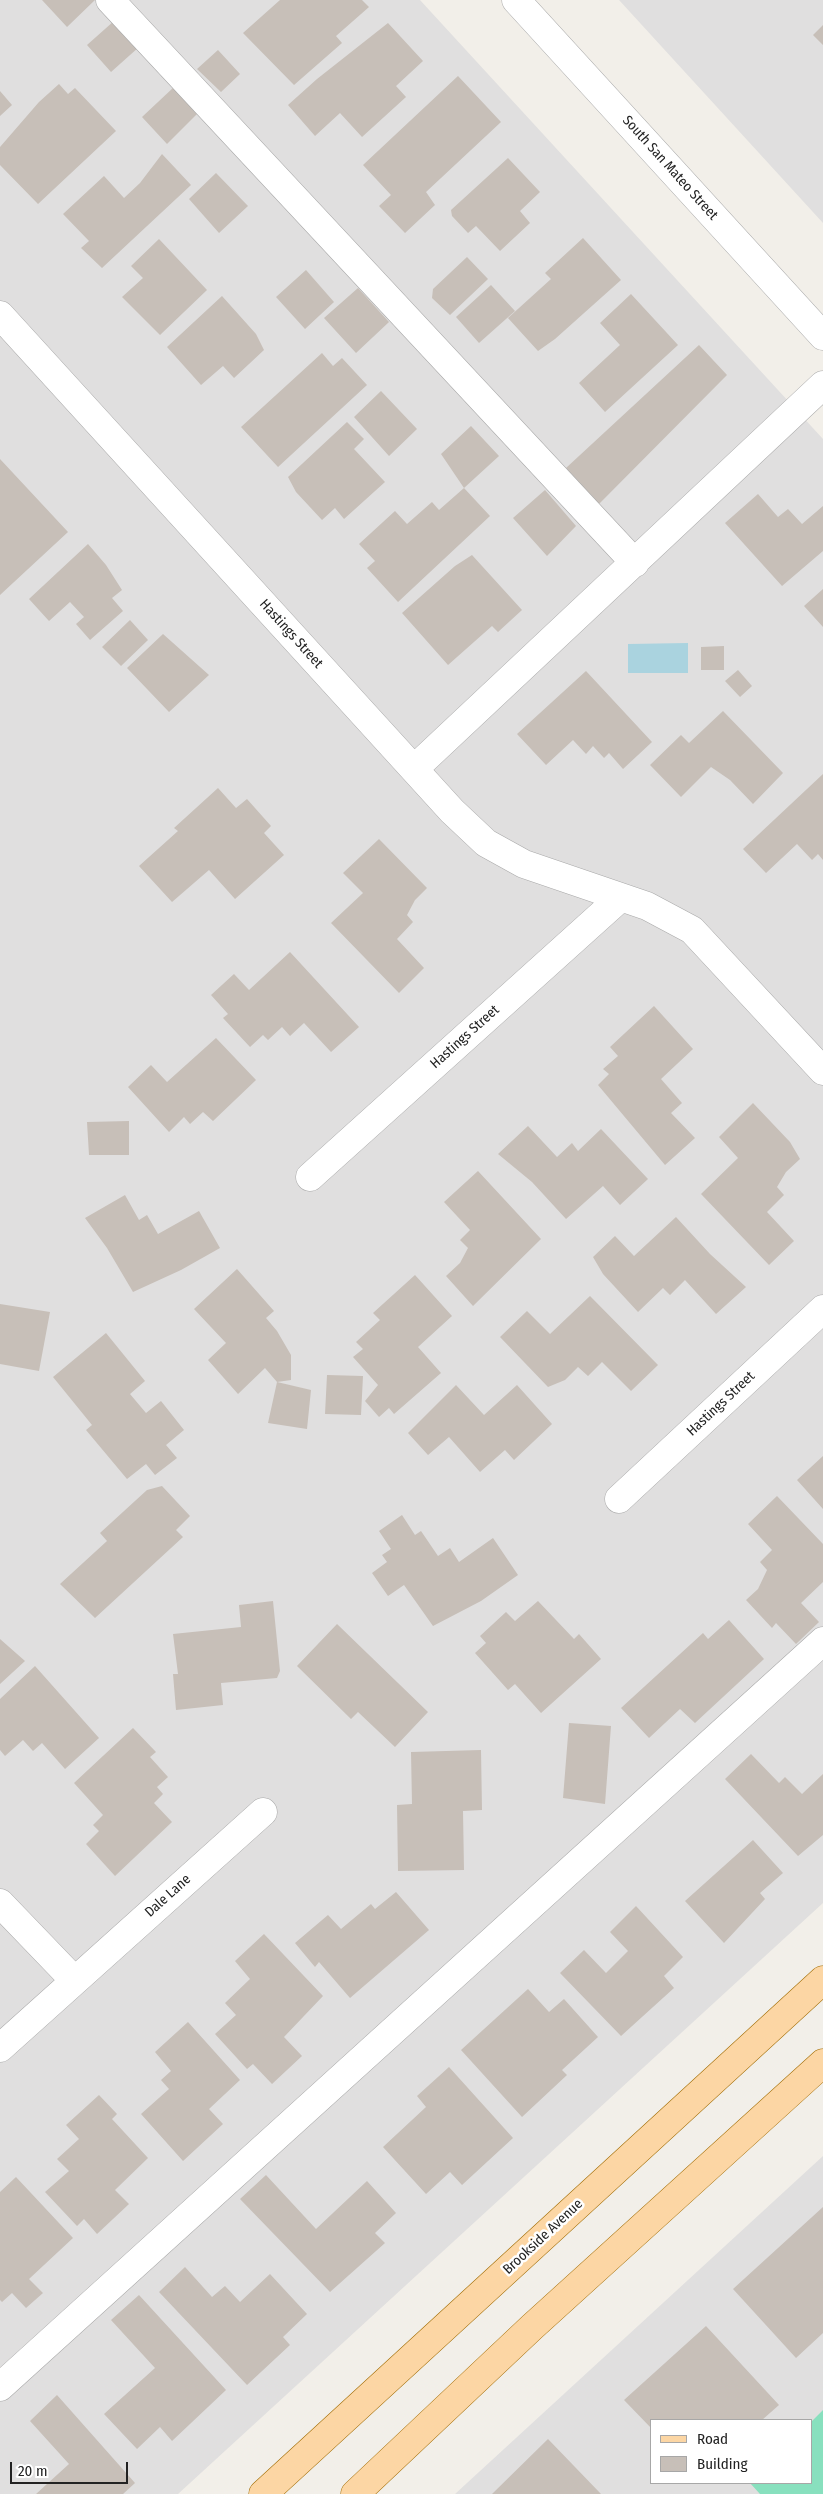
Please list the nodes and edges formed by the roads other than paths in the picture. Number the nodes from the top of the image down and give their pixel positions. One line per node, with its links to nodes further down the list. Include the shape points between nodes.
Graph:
1 (110, 0): 6 (street)
2 (516, 0): 4 (street, South San Mateo Street)
3 (0, 315): 7 (street, Hastings Street)
4 (823, 336)
5 (823, 385): 6 (street)
6 (635, 563): 7 (street)
7 (414, 769): 8 (street, Hastings Street, via 486,843 524,864)
8 (620, 898): 9 (street, Hastings Street, via 647,906 692,930); 10 (street, Hastings Street)
9 (823, 1071)
10 (310, 1177)
11 (823, 1309): 12 (street, Hastings Street)
12 (619, 1499)
13 (823, 1641): 20 (street)
14 (262, 1812): 16 (street, Dale Lane)
15 (0, 1903): 16 (street)
16 (74, 1980): 18 (street, Dale Lane)
17 (823, 1980): 21 (main road, Brookside Avenue)
18 (0, 2048)
19 (823, 2063): 22 (main road)
20 (0, 2387)
21 (263, 2494)
22 (354, 2494)

